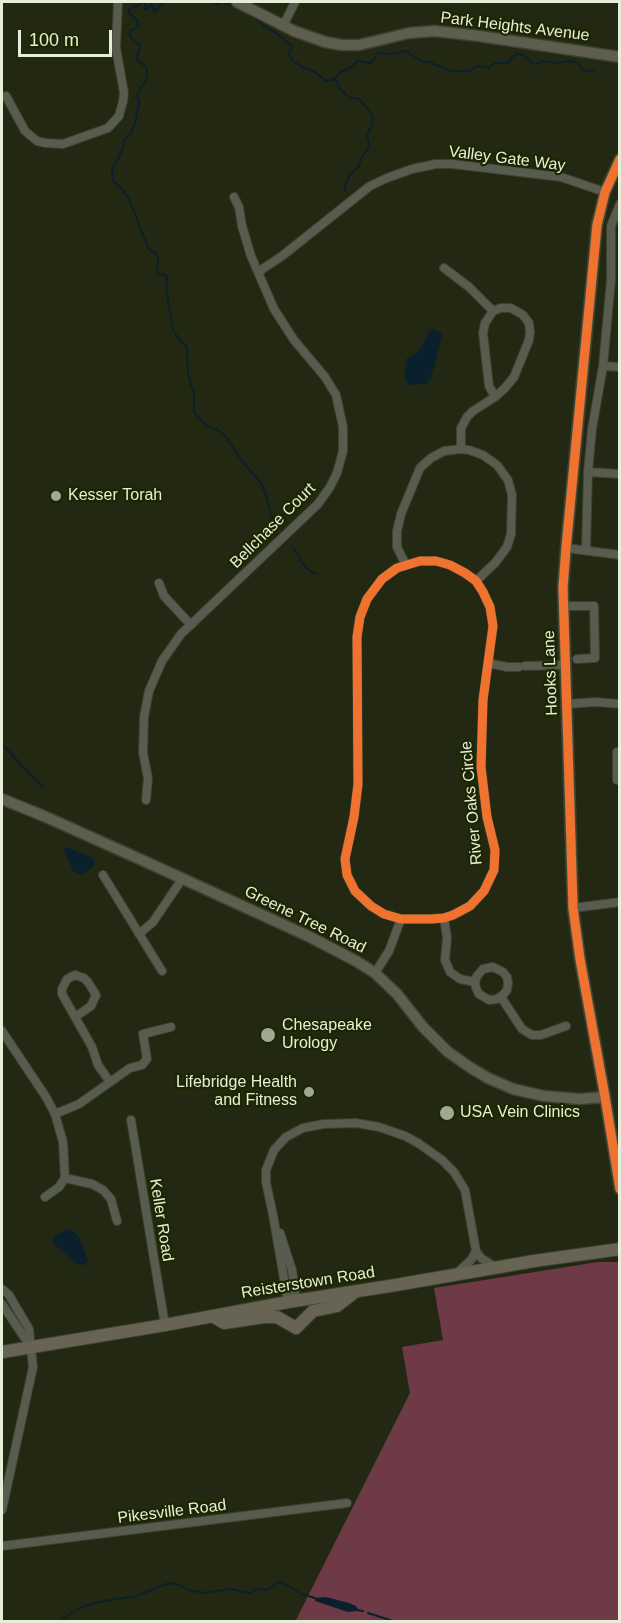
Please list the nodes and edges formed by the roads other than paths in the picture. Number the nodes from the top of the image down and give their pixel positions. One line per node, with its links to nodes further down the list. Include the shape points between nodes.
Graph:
1 (118, 2): 6 (street, via 116,48 123,101 119,116 108,128 63,144 37,141 25,131)
2 (237, 2): 4 (street, Park Heights Avenue)
3 (295, 2): 4 (street)
4 (283, 26): 5 (street, Park Heights Avenue, via 310,38 342,45 435,32)
5 (620, 57)
6 (6, 96)
7 (620, 159): 8 (street, Hooks Lane)
8 (605, 192): 12 (street, Valley Gate Way, via 561,177 452,164 411,169 370,186); 20 (street, Hooks Lane, via 594,247)
9 (234, 197): 12 (street, Bellchase Court)
10 (620, 204): 14 (street, via 611,226 611,280)
11 (444, 268): 13 (street)
12 (258, 272): 27 (street, Bellchase Court, via 283,325 336,395 343,451 337,474 318,504)
13 (493, 311): 16 (street, via 483,327 489,386); 16 (street, via 516,310 530,327 517,370)
14 (603, 366): 15 (street); 18 (street)
15 (620, 367)
16 (495, 397): 17 (street, via 467,417 461,428)
17 (461, 448): 23 (street, via 444,451 420,468 397,531 397,548); 24 (street, via 490,459 502,470 512,495 507,548)
18 (588, 472): 19 (street); 21 (street)
19 (620, 474)
20 (566, 548): 21 (street); 26 (street, Hooks Lane)
21 (586, 549): 22 (street)
22 (620, 555)
23 (406, 565): 24 (street, River Oaks Circle, via 420,561 444,563); 42 (street, River Oaks Circle, via 376,585 360,617 358,784 345,859 347,875 359,897 378,911)
24 (476, 581): 29 (street, River Oaks Circle, via 492,615)
25 (159, 583): 27 (street, via 164,596)
26 (564, 606): 28 (street, via 594,606 594,658); 30 (street, Hooks Lane)
27 (191, 625): 36 (street, Bellchase Court, via 162,661 149,691 142,740 148,778)
28 (577, 659)
29 (488, 663): 30 (street, via 507,667); 41 (street, River Oaks Circle, via 481,767 495,850 494,870 476,900)
30 (566, 665): 31 (street, Hooks Lane)
31 (567, 704): 32 (street); 40 (street, Hooks Lane)
32 (620, 704)
33 (620, 752): 34 (street)
34 (620, 780)
35 (2, 799): 38 (street, Greene Tree Road)
36 (146, 800)
37 (103, 875): 43 (street)
38 (182, 879): 43 (street, via 153,922); 45 (street, Greene Tree Road, via 335,949)
39 (620, 902): 40 (street)
40 (573, 909): 53 (street, Hooks Lane)
41 (444, 918): 42 (street, River Oaks Circle); 46 (street, via 448,968 460,979)
42 (401, 919): 45 (street, via 389,951)
43 (139, 934): 44 (street)
44 (162, 971)
45 (375, 973): 53 (street, Greene Tree Road, via 440,1046 480,1074 532,1094)
46 (475, 982): 47 (street, via 484,998); 47 (street, via 483,969 500,969 508,983)
47 (501, 997): 49 (street, via 522,1029 532,1035)
48 (75, 1017): 48 (street, via 62,994 67,980 75,975 84,978 96,995 91,1006); 52 (street)
49 (566, 1026)
50 (171, 1027): 52 (street, via 143,1034 145,1063)
51 (2, 1031): 54 (street)
52 (110, 1082): 54 (street, via 79,1104)
53 (605, 1097): 57 (street, Hooks Lane)
54 (55, 1114): 56 (street, via 63,1142)
55 (131, 1120): 69 (street, Keller Road)
56 (65, 1178): 58 (street); 59 (street, via 103,1190 111,1199)
57 (620, 1188)
58 (45, 1197)
59 (117, 1221)
60 (620, 1249): 62 (main road, Reisterstown Road)
61 (476, 1251): 62 (street); 63 (street); 66 (street, via 462,1184 442,1160 418,1143 369,1124 303,1128 278,1145 270,1156 266,1176)
62 (496, 1268): 63 (main road, Reisterstown Road)
63 (455, 1274): 65 (main road, Reisterstown Road)
64 (2, 1289): 67 (street); 70 (street)
65 (355, 1291): 66 (main road, Reisterstown Road); 68 (main road, via 337,1306 313,1311 296,1329 278,1317 224,1323)
66 (291, 1301): 68 (main road, Reisterstown Road)
67 (7, 1302): 70 (street); 71 (street)
68 (212, 1316): 69 (main road, Reisterstown Road)
69 (165, 1325): 71 (main road, Reisterstown Road)
70 (29, 1329): 71 (street)
71 (30, 1348): 72 (main road, Reisterstown Road); 74 (street, via 33,1366)
72 (2, 1352)
73 (347, 1503): 75 (street, Pikesville Road)
74 (2, 1510)
75 (2, 1546)

